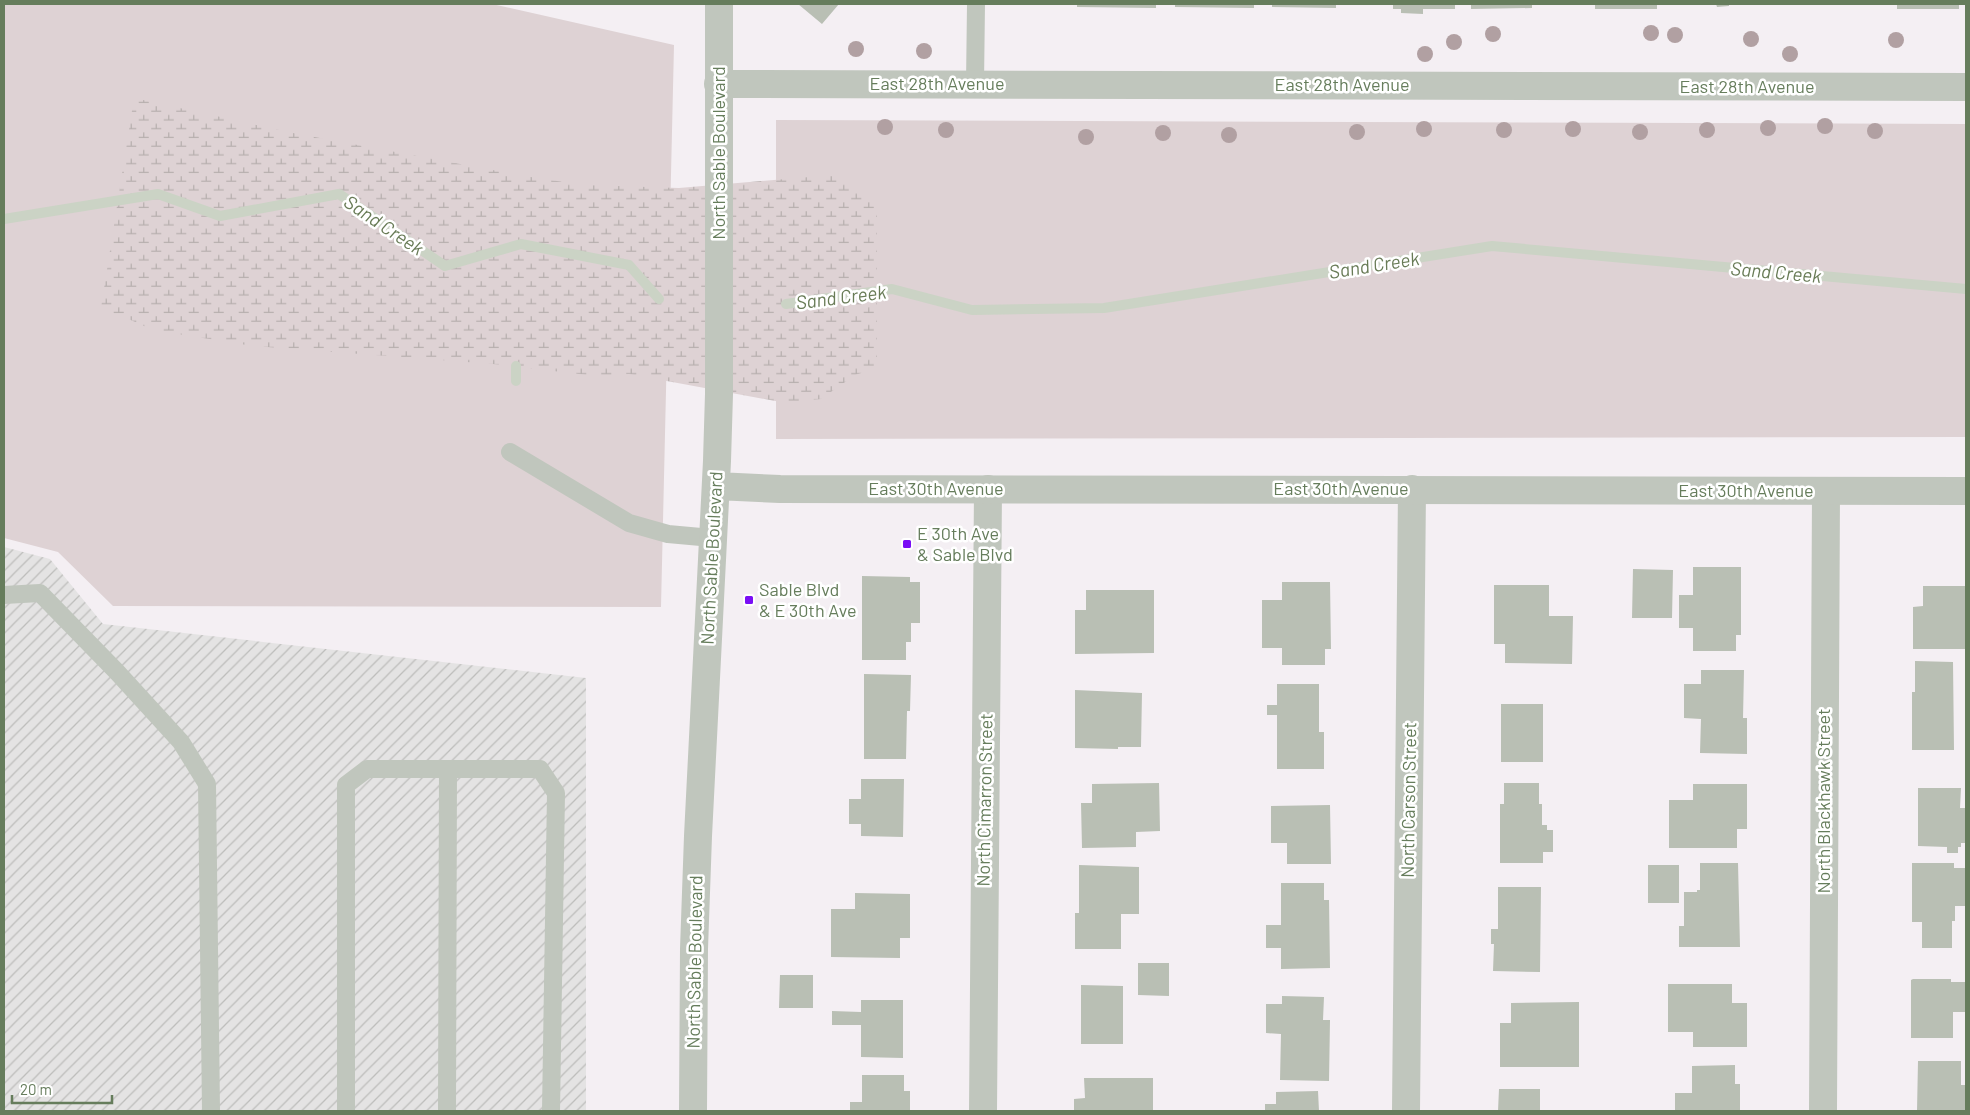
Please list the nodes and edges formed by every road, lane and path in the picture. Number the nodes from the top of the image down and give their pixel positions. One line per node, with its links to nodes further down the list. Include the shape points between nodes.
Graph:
1 (719, 4): 3 (street, North Sable Boulevard)
2 (976, 4): 4 (lane)
3 (718, 84): 4 (street, East 28th Avenue); 7 (street, North Sable Boulevard, via 719,394)
4 (975, 84): 5 (street, East 28th Avenue)
5 (1966, 87)
6 (510, 452): 12 (lane, via 629,523 668,534)
7 (716, 486): 8 (street, East 30th Avenue); 12 (street, North Sable Boulevard)
8 (988, 489): 9 (street, East 30th Avenue); 20 (street, North Cimarron Street)
9 (1412, 489): 10 (street, East 30th Avenue); 21 (street, North Carson Street)
10 (1826, 491): 11 (street, East 30th Avenue); 22 (street, North Blackhawk Street)
11 (1966, 491)
12 (712, 538): 19 (street, North Sable Boulevard, via 694,949)
13 (4, 595): 15 (lane, via 40,593 180,742 207,784)
14 (448, 769): 16 (lane, via 367,769 346,785); 17 (lane); 18 (lane, via 540,769 556,793)
15 (211, 1111)
16 (346, 1111)
17 (447, 1111)
18 (551, 1111)
19 (693, 1111)
20 (983, 1111)
21 (1406, 1111)
22 (1823, 1111)

